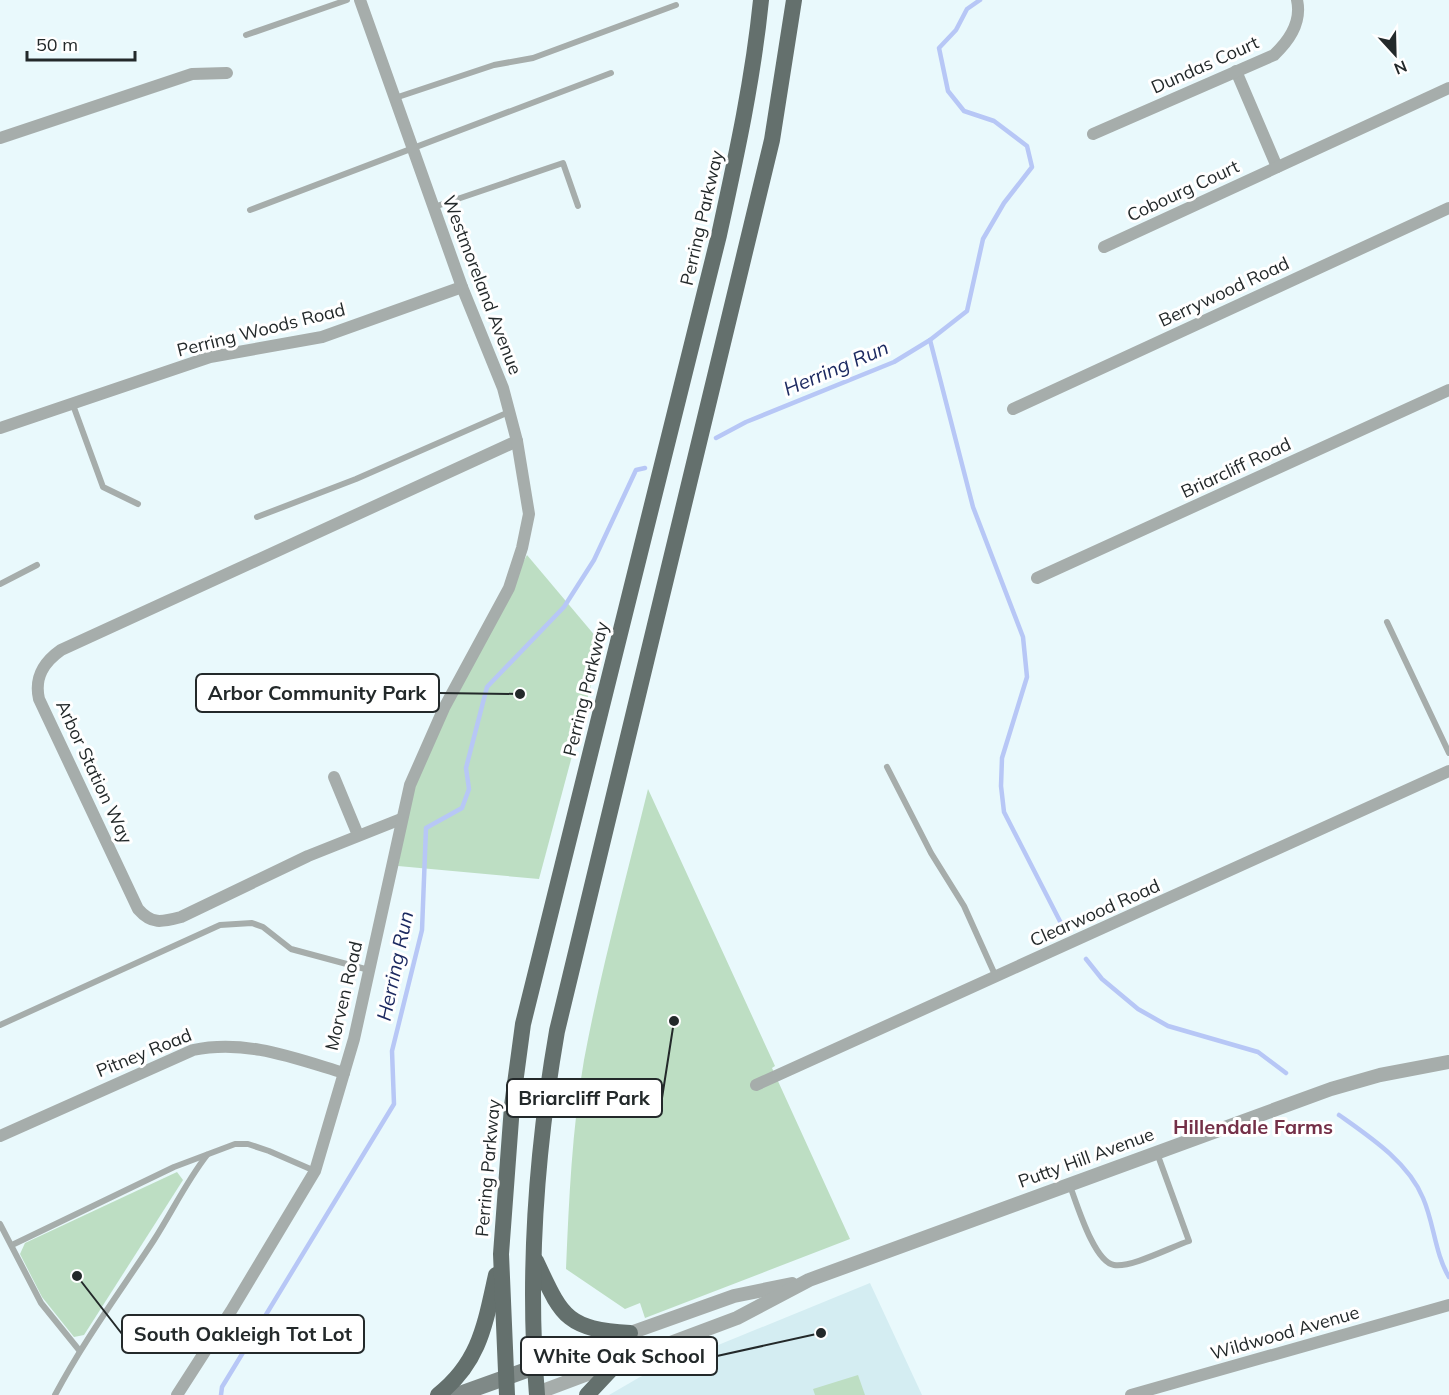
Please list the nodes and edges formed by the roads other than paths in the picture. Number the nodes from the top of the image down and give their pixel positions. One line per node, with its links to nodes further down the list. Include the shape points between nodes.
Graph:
1 (347, 0): 7 (lane)
2 (360, 0): 12 (street, Westmoreland Avenue)
3 (761, 0): 55 (main road, Perring Parkway, via 744,118 719,235 524,1024 511,1117)
4 (794, 0): 56 (main road, via 767,162 557,1031 537,1162)
5 (1297, 0): 8 (street, Dundas Court, via 1295,27 1282,48)
6 (676, 5): 12 (lane, via 533,58 494,65)
7 (246, 34)
8 (1236, 71): 13 (street, Dundas Court); 16 (street)
9 (227, 73): 14 (street, via 192,74)
10 (611, 74): 15 (lane)
11 (1449, 88): 16 (street, Cobourg Court)
12 (395, 98): 15 (street, Westmoreland Avenue)
13 (1093, 134)
14 (0, 138)
15 (413, 150): 18 (street, Westmoreland Avenue); 20 (lane)
16 (1277, 167): 21 (street, Cobourg Court)
17 (578, 206): 18 (lane, via 564,163)
18 (434, 207): 22 (street, Westmoreland Avenue)
19 (1449, 208): 25 (street, Berrywood Road)
20 (250, 210)
21 (1104, 247)
22 (462, 287): 24 (street, Perring Woods Road, via 322,337 210,357); 26 (street, Westmoreland Avenue)
23 (1449, 390): 32 (street, Briarcliff Road)
24 (73, 405): 27 (street, Perring Woods Road); 29 (lane, via 104,487)
25 (1013, 409)
26 (509, 411): 28 (street, Westmoreland Avenue); 30 (lane, via 356,479)
27 (0, 428)
28 (517, 441): 34 (street, Westmoreland Avenue, via 529,514); 41 (street, Arbor Station Way, via 61,650 41,669 39,699 138,909 148,920 162,922 181,917)
29 (138, 504)
30 (257, 517)
31 (37, 565): 33 (lane)
32 (1037, 578)
33 (0, 584)
34 (509, 588): 40 (street, Morven Road, via 428,741)
35 (1387, 622): 36 (lane)
36 (1449, 753)
37 (887, 767): 43 (lane, via 931,853 964,906)
38 (1449, 771): 43 (street, Clearwood Road)
39 (334, 777): 41 (street)
40 (401, 819): 41 (street, Arbor Station Way); 42 (street, Morven Road)
41 (358, 835)
42 (369, 970): 44 (lane, via 291,949 252,923 220,925); 46 (street, Morven Road)
43 (997, 978): 47 (street, Clearwood Road)
44 (0, 1025)
45 (1449, 1062): 49 (street, Putty Hill Avenue, via 1356,1082)
46 (344, 1073): 48 (street, Pitney Road, via 264,1049 218,1045 193,1050); 51 (street, Morven Road)
47 (756, 1085)
48 (0, 1136)
49 (1157, 1153): 52 (street, Putty Hill Avenue); 52 (lane, via 1189,1241 1132,1263 1113,1265 1105,1261 1091,1238)
50 (208, 1155): 51 (lane, via 235,1144 248,1144); 54 (lane, via 174,1167); 60 (lane, via 190,1176 155,1238)
51 (315, 1172): 66 (street, Morven Road)
52 (1070, 1185): 57 (street, Putty Hill Avenue)
53 (0, 1224): 54 (lane)
54 (12, 1245): 60 (lane, via 41,1303)
55 (501, 1254): 63 (main road, Perring Parkway); 67 (main road, via 476,1351 453,1383)
56 (533, 1255): 59 (main road, via 553,1297 576,1324); 62 (main road)
57 (808, 1280): 59 (street, Putty Hill Avenue, via 734,1296); 61 (street, Putty Hill Avenue, via 738,1318)
58 (1449, 1305): 71 (street, Wildwood Avenue)
59 (630, 1333): 62 (street, Putty Hill Avenue)
60 (79, 1350): 65 (lane)
61 (616, 1364): 64 (street, Putty Hill Avenue); 70 (main road)
62 (535, 1367): 63 (main road, Putty Hill Avenue); 64 (main road)
63 (506, 1377): 68 (main road, Putty Hill Avenue); 69 (main road, Perring Parkway)
64 (535, 1394)
65 (55, 1395)
66 (177, 1395)
67 (438, 1395)
68 (458, 1395)
69 (507, 1395)
70 (587, 1395)
71 (1131, 1395)

